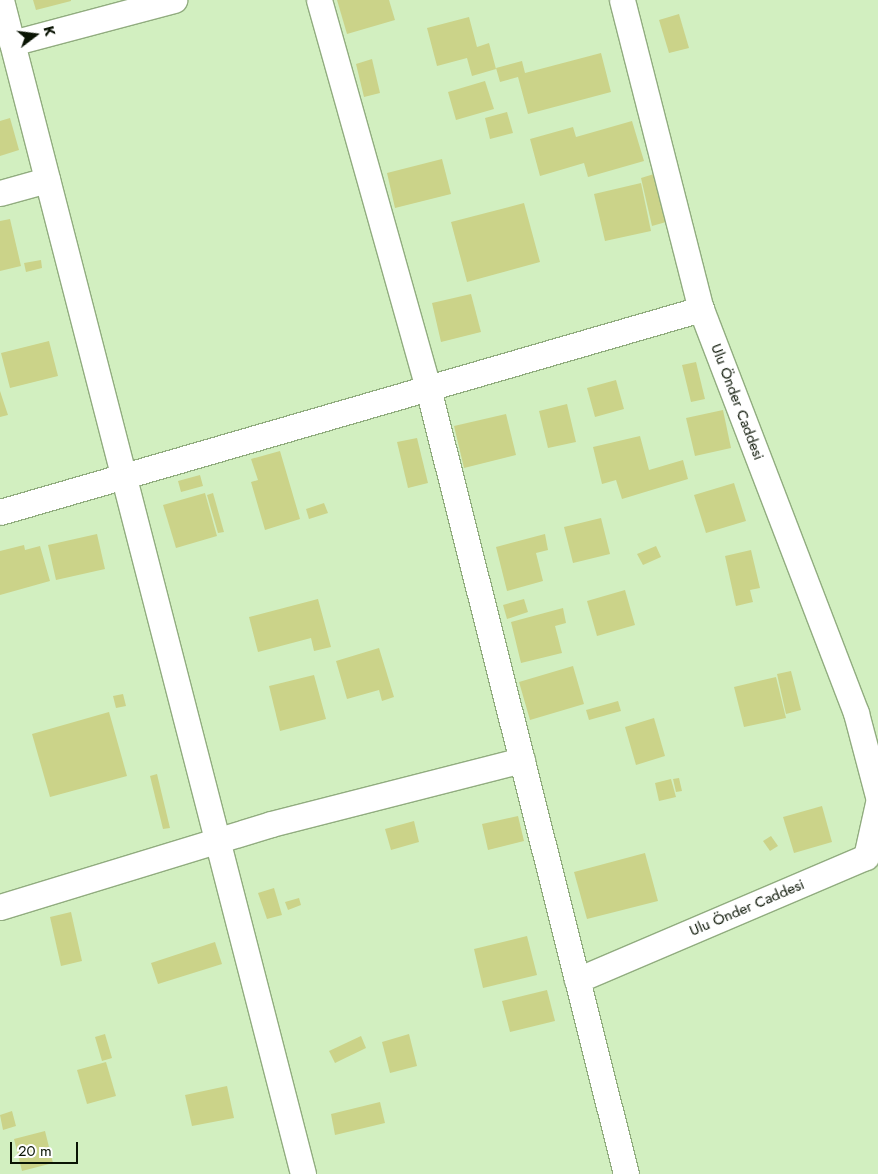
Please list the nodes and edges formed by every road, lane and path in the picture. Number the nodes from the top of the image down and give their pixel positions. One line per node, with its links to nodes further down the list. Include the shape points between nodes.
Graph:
1 (1, 0): 5 (street)
2 (174, 0): 5 (street)
3 (319, 0): 9 (street)
4 (622, 0): 8 (street, Ulu Önder Caddesi)
5 (12, 43): 6 (street)
6 (47, 180): 7 (street); 10 (street)
7 (0, 193)
8 (701, 308): 9 (street); 13 (street, Ulu Önder Caddesi, via 856,713)
9 (428, 388): 10 (street); 12 (street)
10 (123, 476): 11 (street); 15 (street)
11 (0, 512)
12 (522, 760): 15 (street, via 271,824); 17 (street)
13 (878, 796)
14 (878, 803): 17 (street, Ulu Önder Caddesi, via 866,857)
15 (217, 842): 16 (street); 18 (street)
16 (0, 906)
17 (577, 980): 19 (street)
18 (303, 1174)
19 (626, 1174)

